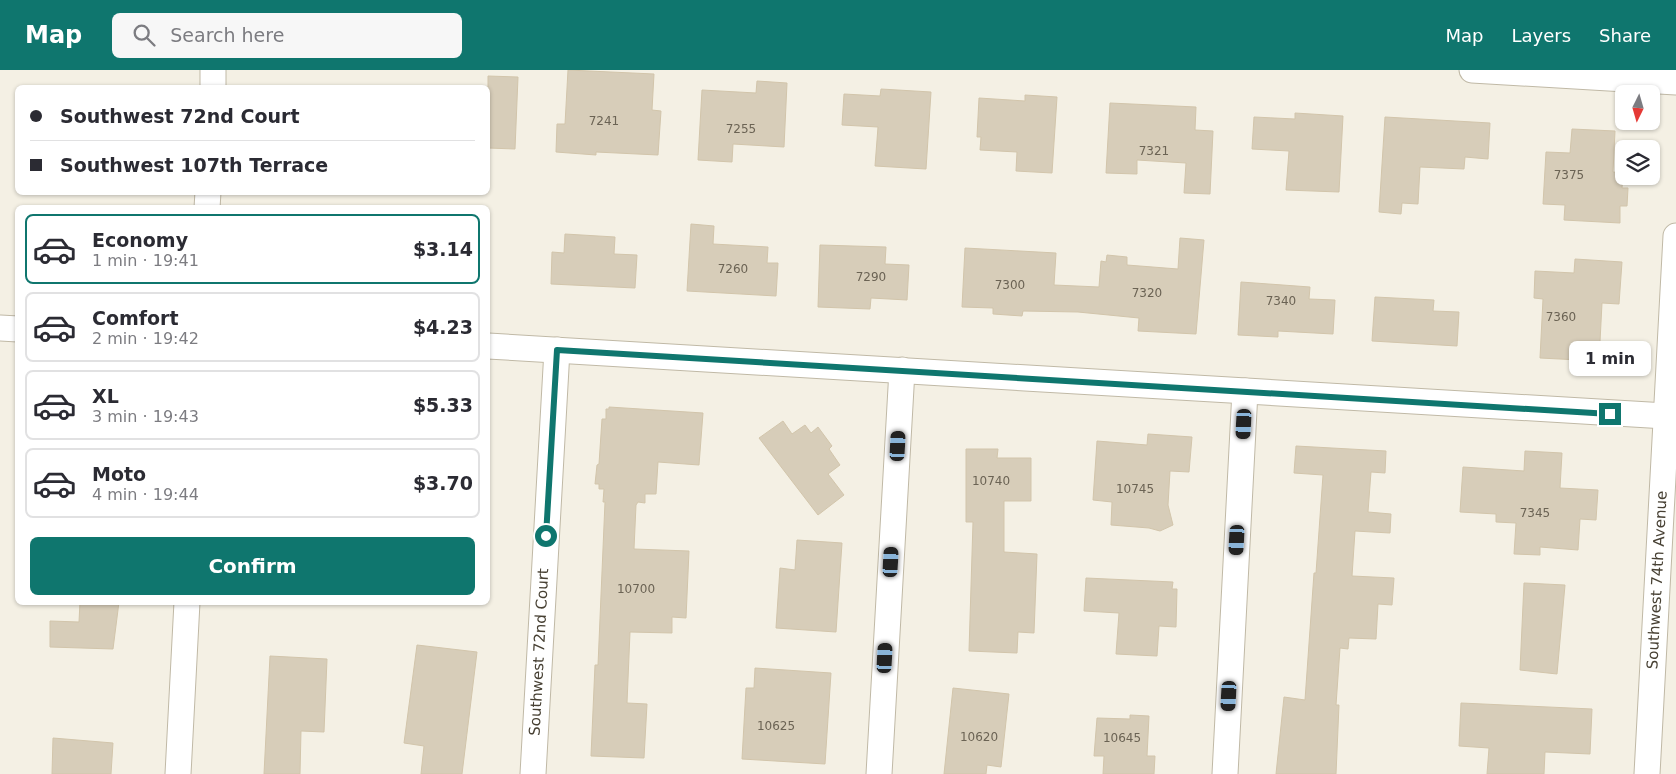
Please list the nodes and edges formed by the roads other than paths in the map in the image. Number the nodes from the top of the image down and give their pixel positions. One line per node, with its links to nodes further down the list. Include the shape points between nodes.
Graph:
1 (214, 70): 4 (street)
2 (1472, 70): 3 (street)
3 (1676, 82)
4 (213, 85)
5 (1676, 236): 12 (street, Southwest 74th Avenue)
6 (0, 328): 7 (street)
7 (15, 329)
8 (490, 346): 9 (street)
9 (557, 350): 10 (street); 15 (street, Southwest 72nd Court)
10 (902, 370): 11 (street); 16 (street)
11 (1246, 391): 12 (street); 17 (street)
12 (1666, 416): 18 (street, Southwest 74th Avenue)
13 (187, 605): 14 (street)
14 (178, 774)
15 (533, 774)
16 (878, 774)
17 (1225, 774)
18 (1647, 774)

